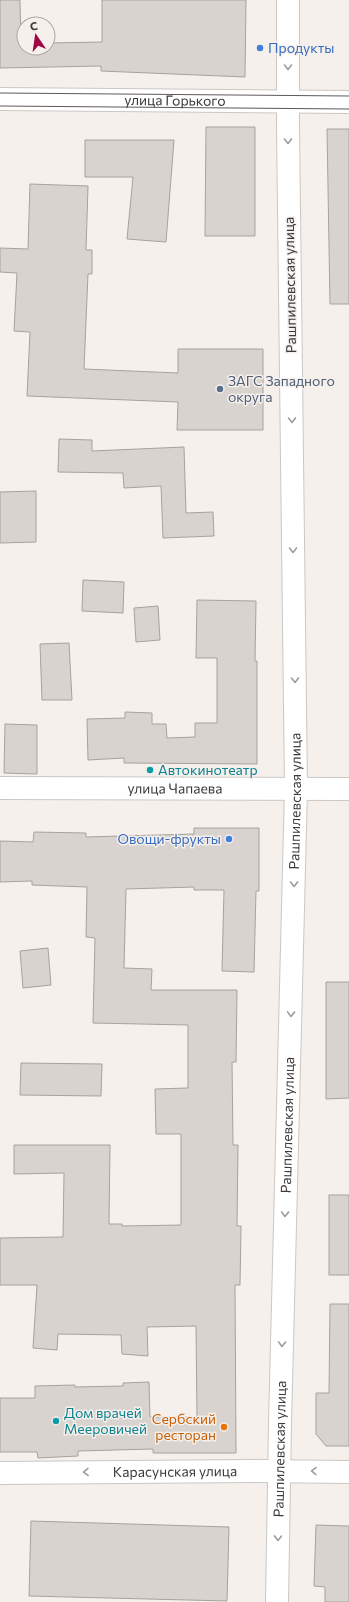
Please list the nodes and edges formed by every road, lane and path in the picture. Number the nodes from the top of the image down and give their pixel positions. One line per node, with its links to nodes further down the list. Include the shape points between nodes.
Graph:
1 (288, 0): 3 (street, Рашпилевская улица, one-way to 3)
2 (0, 99): 3 (street, улица Горького)
3 (288, 102): 4 (street, улица Горького); 6 (street, Рашпилевская улица, one-way to 6)
4 (349, 102)
5 (0, 788): 6 (street, улица Чапаева)
6 (296, 789): 7 (street, улица Чапаева); 8 (street, Рашпилевская улица, one-way to 8)
7 (349, 789)
8 (279, 1471): 9 (street, Карасунская улица, one-way to 8); 10 (street, Карасунская улица, one-way to 10); 11 (street, Рашпилевская улица, one-way to 11)
9 (349, 1472)
10 (0, 1473)
11 (277, 1602)

